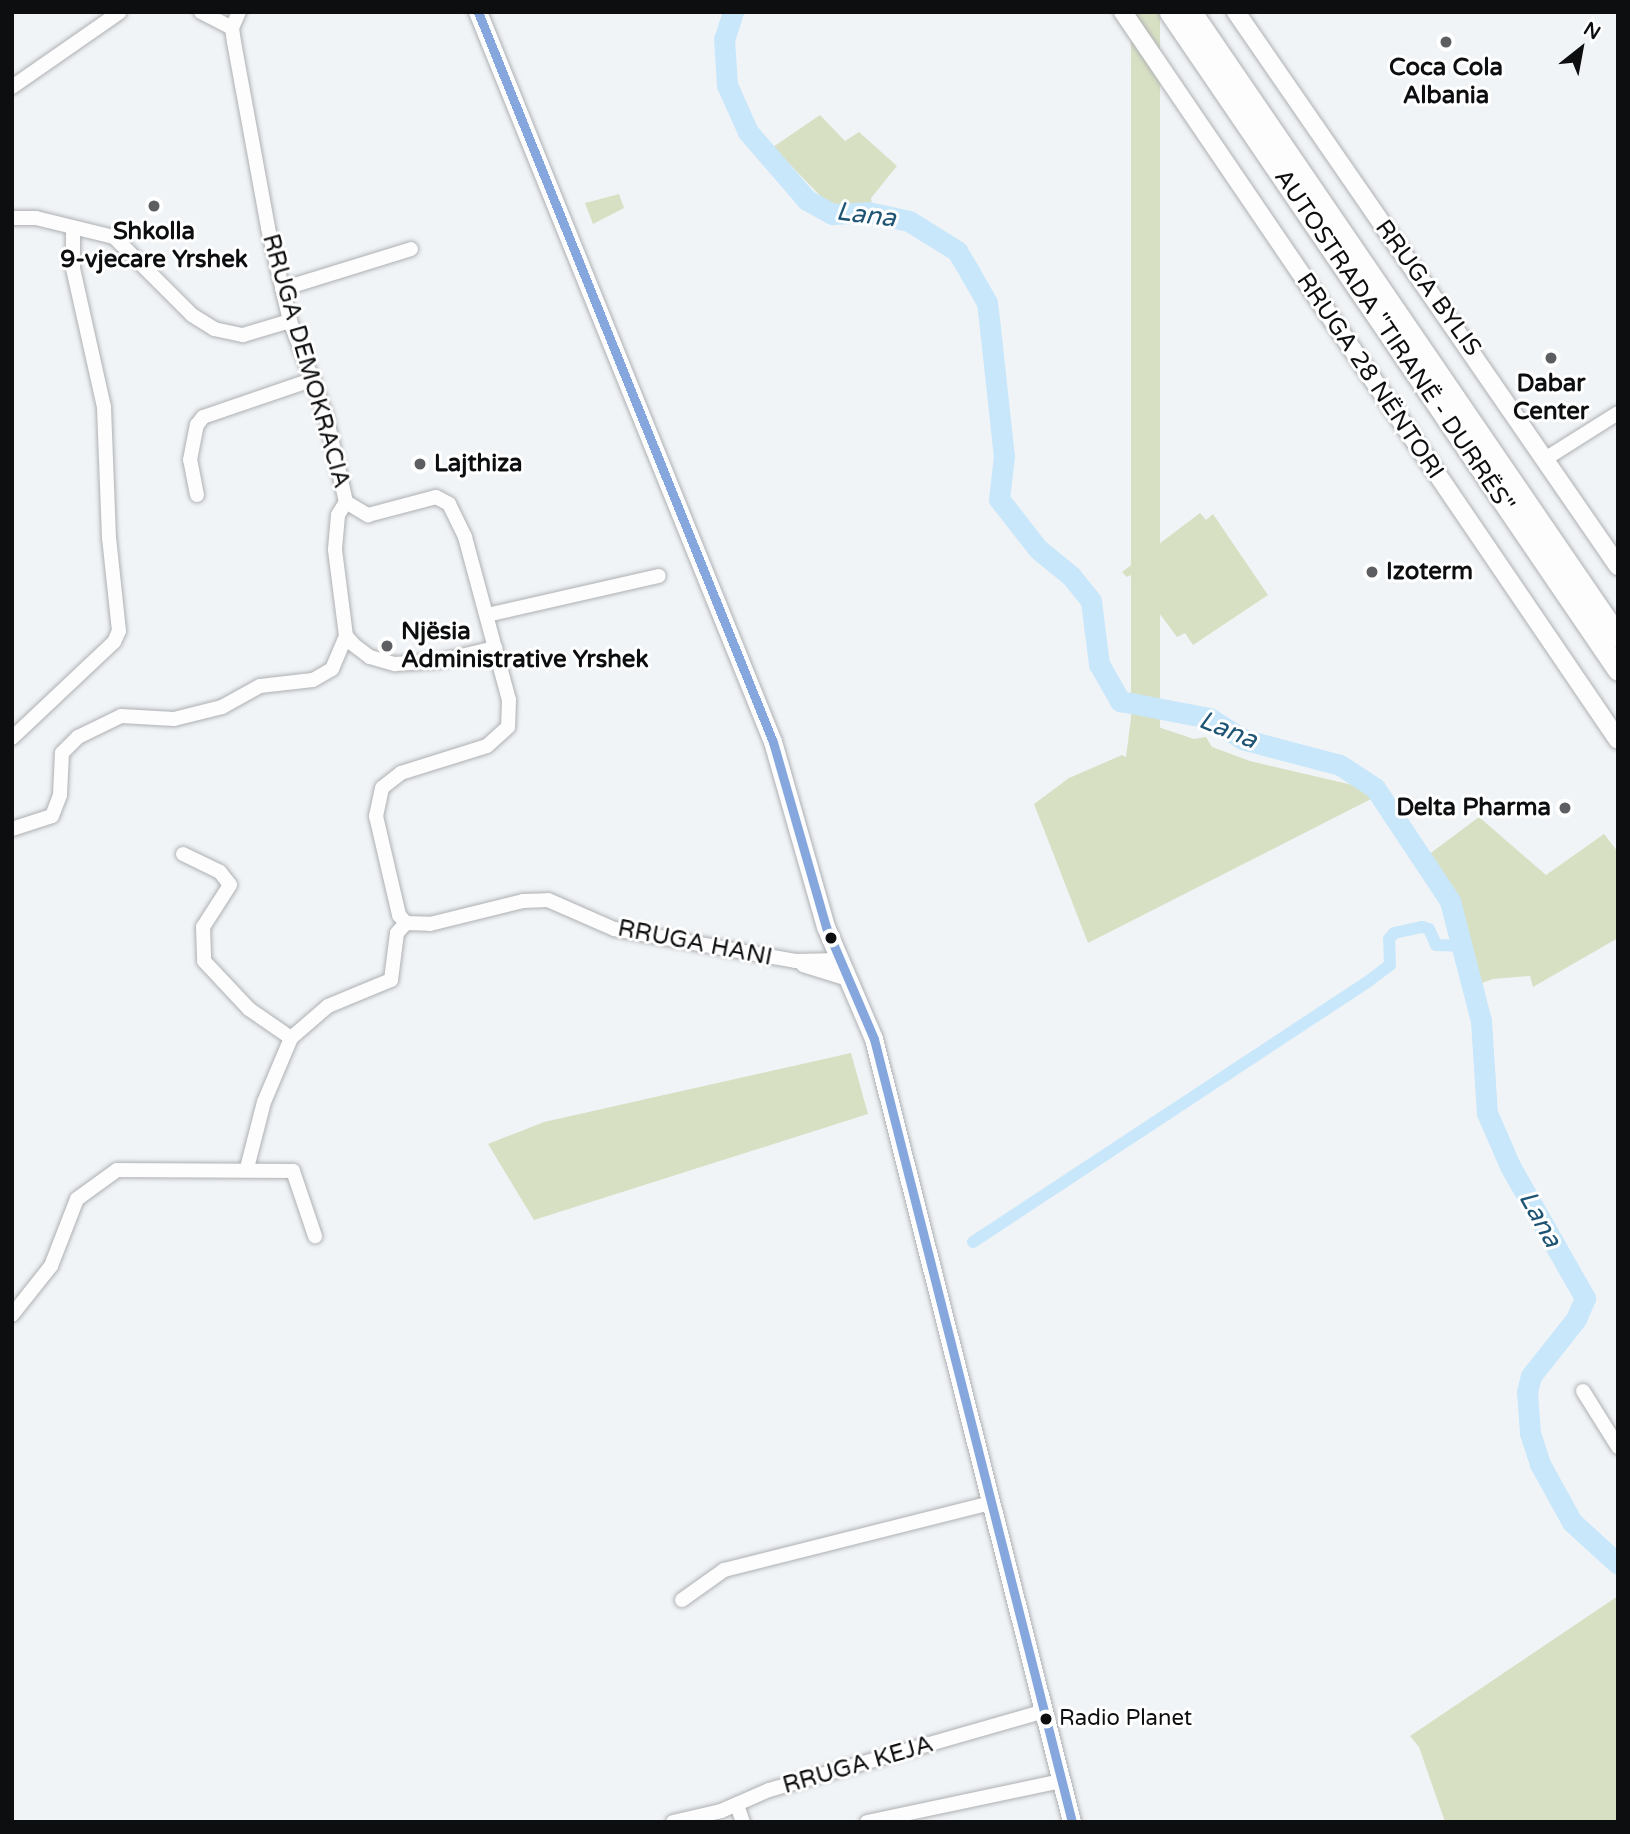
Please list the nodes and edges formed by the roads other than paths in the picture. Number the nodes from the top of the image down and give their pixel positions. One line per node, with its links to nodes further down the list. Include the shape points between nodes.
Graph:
1 (120, 12): 10 (street)
2 (201, 12): 9 (street)
3 (239, 12): 9 (street)
4 (478, 12): 33 (main road, via 773,742)
5 (1123, 12): 29 (main road, RRUGA 28 NËNTORI)
6 (1170, 12): 27 (highway, AUTOSTRADA "TIRANË - DURRËS")
7 (1191, 12): 25 (highway, AUTOSTRADA "TIRANË - DURRËS")
8 (1236, 12): 18 (main road, RRUGA BYLIS)
9 (232, 29): 14 (street, RRUGA DEMOKRACIA)
10 (12, 87)
11 (12, 218): 12 (street, via 36,218)
12 (73, 229): 15 (street, via 114,237 192,315 214,329 243,335); 28 (street, via 73,268 104,407 109,538 120,631 114,642)
13 (411, 249): 14 (street)
14 (282, 289): 15 (street, RRUGA DEMOKRACIA)
15 (290, 321): 16 (street, RRUGA DEMOKRACIA)
16 (314, 379): 19 (street, via 204,417 197,425 190,460); 20 (street, RRUGA DEMOKRACIA)
17 (1618, 413): 18 (street)
18 (1545, 460): 21 (main road, RRUGA BYLIS)
19 (197, 495)
20 (346, 502): 23 (street, via 369,515 443,498 461,527); 24 (street, RRUGA DEMOKRACIA, via 338,515 335,550)
21 (1618, 566)
22 (659, 576): 23 (street)
23 (487, 615): 26 (street)
24 (346, 636): 26 (street, via 370,657 395,664 440,661); 30 (street, via 332,669 313,680 260,686 222,707 174,719 121,716 78,737 62,753 60,795 52,816)
25 (1618, 637)
26 (495, 648): 32 (street, via 509,700 508,727 487,746 401,773 382,788 377,802 396,904)
27 (1618, 670)
28 (12, 738)
29 (1618, 740)
30 (12, 828)
31 (183, 854): 36 (street, via 229,880 228,890 203,927 204,961 248,1009)
32 (406, 923): 34 (street, RRUGA HANI, via 430,924 548,900 614,929); 36 (street, via 397,933 391,981 328,1006)
33 (840, 960): 34 (street, RRUGA HANI); 35 (main road)
34 (795, 961): 35 (street, RRUGA HANI)
35 (848, 979): 42 (main road, via 874,1039)
36 (291, 1038): 37 (street, via 264,1102)
37 (247, 1168): 38 (street, via 293,1171); 39 (street, via 189,1173 117,1170 77,1199 51,1266)
38 (315, 1236)
39 (12, 1315)
40 (1583, 1391): 41 (street)
41 (1618, 1447)
42 (991, 1503): 43 (street, via 724,1570); 44 (main road)
43 (682, 1600)
44 (1044, 1711): 45 (main road); 46 (street, RRUGA KEJA, via 769,1790)
45 (1062, 1781): 49 (street); 50 (main road)
46 (737, 1805): 47 (street, RRUGA KEJA); 48 (street)
47 (673, 1822)
48 (743, 1822)
49 (867, 1822)
50 (1072, 1822)

